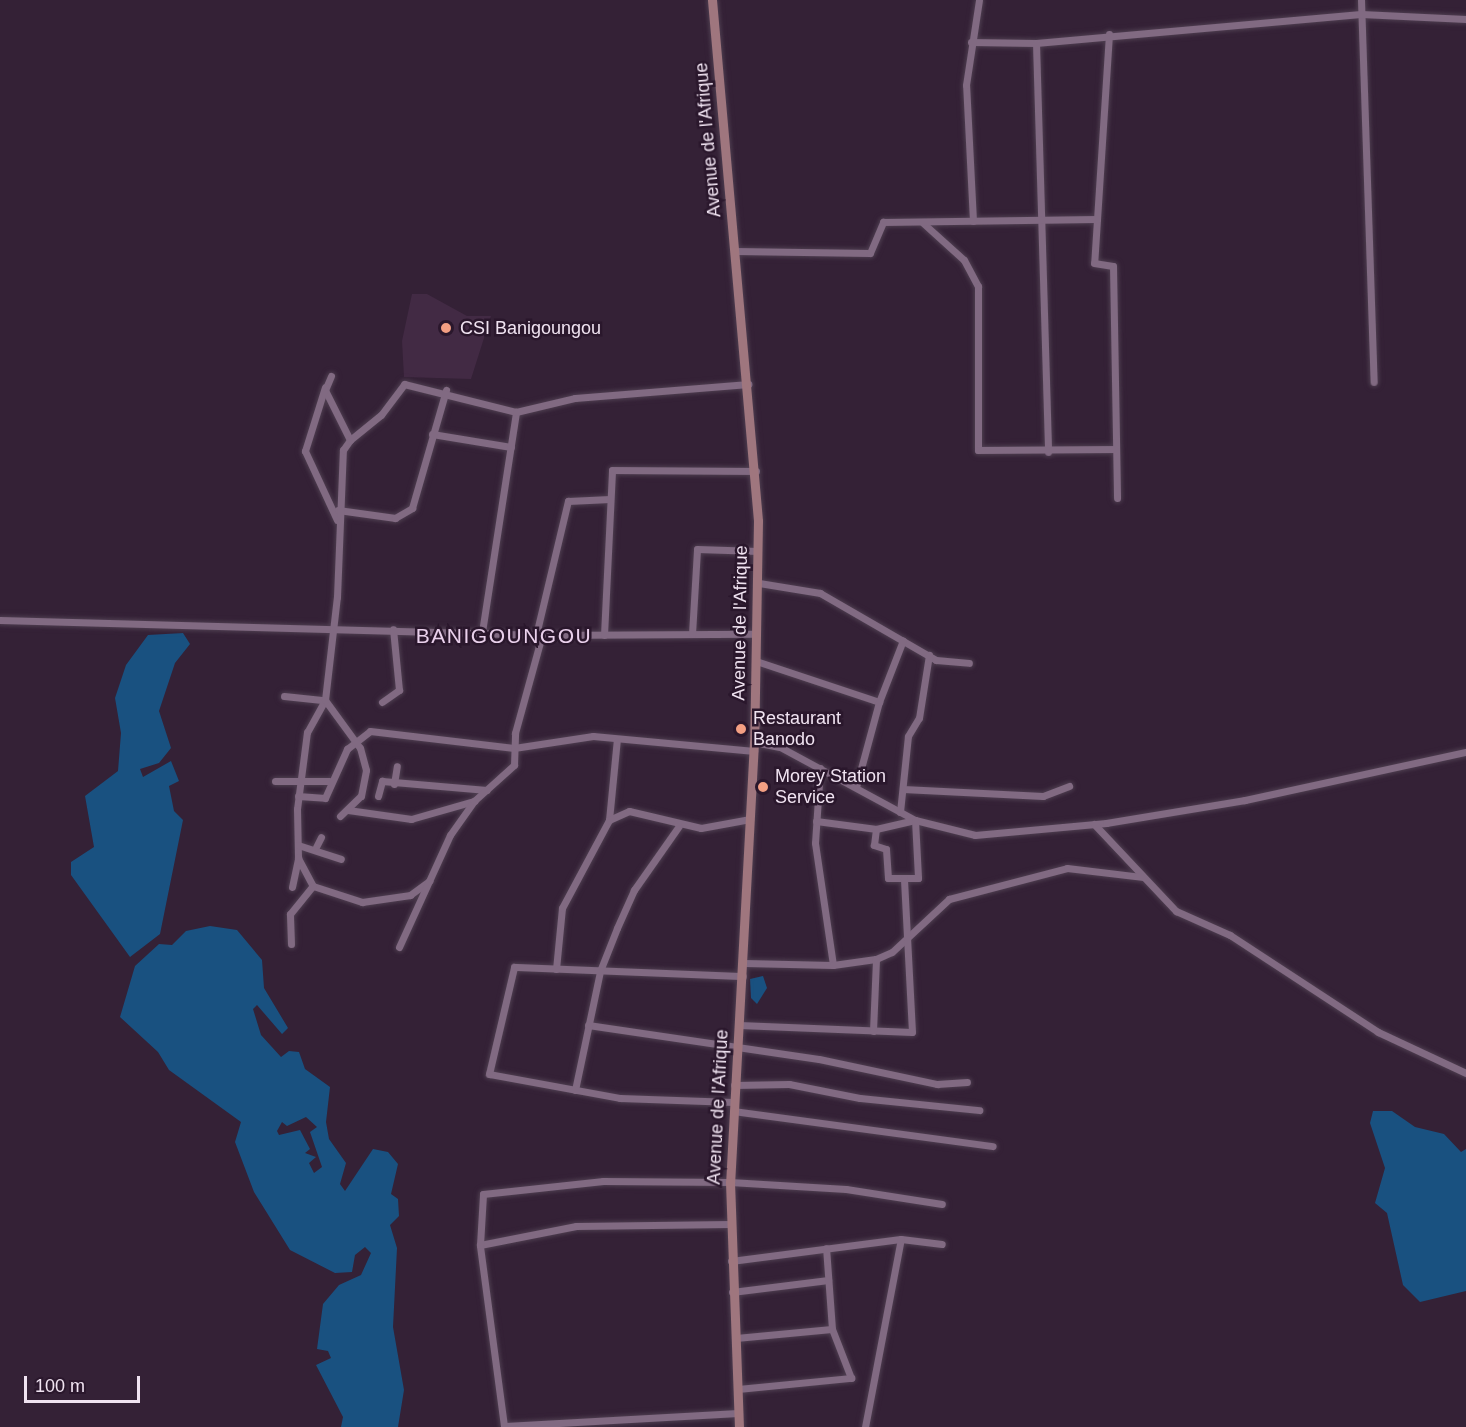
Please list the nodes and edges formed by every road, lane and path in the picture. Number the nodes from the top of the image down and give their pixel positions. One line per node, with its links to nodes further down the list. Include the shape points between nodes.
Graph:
1 (712, 0): 13 (main road, Avenue de l'Afrique)
2 (979, 0): 7 (street)
3 (1361, 0): 4 (street)
4 (1361, 14): 5 (street); 6 (street); 15 (street)
5 (1466, 19)
6 (1108, 34): 8 (street); 9 (street)
7 (971, 42): 8 (street); 11 (street, via 966,86)
8 (1036, 43): 10 (street)
9 (1097, 219): 10 (street); 23 (street, via 1094,263 1113,266)
10 (1042, 220): 11 (street); 24 (street)
11 (973, 221): 12 (street)
12 (922, 222): 13 (street, via 883,222 870,253 796,255 795,248); 24 (street, via 964,260 978,286 978,450)
13 (735, 251): 16 (main road, Avenue de l'Afrique)
14 (331, 375): 17 (street)
15 (1374, 382)
16 (748, 384): 19 (street, via 575,398); 25 (main road, Avenue de l'Afrique)
17 (325, 387): 21 (street); 29 (street, via 305,451)
18 (446, 390): 19 (street, via 462,402); 20 (street); 21 (street, via 404,384 381,415)
19 (516, 412): 22 (street)
20 (432, 434): 22 (street); 28 (street, via 412,508 395,518)
21 (350, 440): 28 (street, via 343,450)
22 (511, 447): 35 (street)
23 (1116, 448): 24 (street); 26 (street)
24 (1048, 452)
25 (756, 471): 27 (street, via 612,470); 30 (main road, Avenue de l'Afrique)
26 (1117, 498)
27 (610, 499): 38 (street, via 568,501); 39 (street)
28 (338, 510): 29 (street)
29 (337, 520): 33 (street)
30 (758, 551): 31 (main road, Avenue de l'Afrique); 36 (street, via 696,549)
31 (759, 583): 37 (main road, Avenue de l'Afrique); 40 (street, via 820,593)
32 (0, 620): 33 (street)
33 (333, 627): 34 (street); 45 (street)
34 (393, 629): 35 (street); 46 (street, via 399,690)
35 (482, 632): 38 (street)
36 (692, 634): 37 (street); 39 (street)
37 (757, 634): 42 (main road, Avenue de l'Afrique)
38 (539, 635): 39 (street); 51 (street)
39 (604, 635)
40 (903, 640): 41 (street); 47 (street)
41 (928, 655): 43 (street); 61 (street, via 919,718 908,736)
42 (756, 662): 47 (street); 50 (main road, Avenue de l'Afrique)
43 (969, 663)
44 (285, 696): 45 (street)
45 (323, 700): 49 (street); 55 (street, via 308,732)
46 (382, 702)
47 (879, 702): 60 (street)
48 (617, 739): 50 (street); 51 (street, via 593,736); 70 (street)
49 (353, 741): 51 (street, via 370,731); 57 (street); 66 (street, via 365,762 365,782)
50 (754, 747): 54 (street, via 780,747); 69 (main road, Avenue de l'Afrique)
51 (514, 748): 62 (street, via 507,776)
52 (1466, 752): 73 (street, via 1245,800)
53 (397, 766): 58 (street)
54 (820, 768): 60 (street); 72 (street)
55 (300, 778): 56 (street); 57 (street); 63 (street)
56 (274, 781)
57 (329, 781): 63 (street, via 326,798)
58 (394, 784): 62 (street); 64 (street, via 382,781)
59 (1069, 786): 61 (street, via 1043,796)
60 (856, 787): 67 (street)
61 (903, 789): 67 (street)
62 (487, 790): 65 (street)
63 (298, 796): 77 (street)
64 (378, 796)
65 (474, 801): 66 (street, via 411,819); 82 (street, via 450,835)
66 (348, 810): 68 (street)
67 (900, 812): 71 (street)
68 (340, 816)
69 (750, 819): 74 (street); 90 (main road, Avenue de l'Afrique)
70 (609, 820): 74 (street, via 629,811); 92 (street, via 562,908)
71 (915, 820): 73 (street, via 975,835); 75 (street); 83 (street, via 920,874)
72 (816, 821): 75 (street); 91 (street)
73 (1094, 824): 81 (street)
74 (679, 826): 93 (street, via 634,890)
75 (876, 829): 83 (street, via 874,845 886,849 887,876)
76 (321, 837): 78 (street)
77 (298, 845): 78 (street); 79 (street)
78 (316, 847): 80 (street)
79 (298, 858): 84 (street); 85 (street)
80 (341, 859)
81 (1143, 877): 86 (street, via 1067,868 949,899); 99 (street, via 1187,918 1230,935 1378,1032)
82 (433, 878): 85 (street, via 410,895 362,902); 88 (street)
83 (904, 878): 86 (street)
84 (291, 886)
85 (313, 886): 87 (street, via 290,914)
86 (908, 938): 89 (street); 97 (street, via 912,1032)
87 (291, 944)
88 (399, 947)
89 (876, 959): 91 (street); 97 (street)
90 (744, 963): 91 (street); 94 (main road, Avenue de l'Afrique)
91 (833, 965)
92 (556, 969): 93 (street); 102 (street, via 514,968 489,1074)
93 (600, 971): 94 (street); 95 (street)
94 (743, 976): 96 (main road, Avenue de l'Afrique)
95 (588, 1025): 98 (street); 102 (street)
96 (739, 1025): 97 (street); 98 (main road, Avenue de l'Afrique)
97 (873, 1031)
98 (737, 1048): 100 (street, via 937,1084); 101 (main road, Avenue de l'Afrique)
99 (1466, 1073)
100 (967, 1082)
101 (735, 1085): 103 (main road, Avenue de l'Afrique); 104 (street, via 789,1084 860,1098)
102 (575, 1090): 103 (street, via 620,1098)
103 (733, 1107): 105 (street); 106 (main road, Avenue de l'Afrique)
104 (980, 1110)
105 (993, 1146)
106 (730, 1182): 107 (street, via 846,1189); 108 (main road, Avenue de l'Afrique); 111 (street, via 603,1181 483,1194)
107 (942, 1204)
108 (730, 1224): 111 (street, via 576,1226); 113 (main road, Avenue de l'Afrique)
109 (901, 1239): 110 (street); 112 (street); 121 (street)
110 (942, 1244)
111 (480, 1245): 119 (street, via 504,1426)
112 (826, 1248): 113 (street); 114 (street)
113 (731, 1261): 115 (main road, Avenue de l'Afrique)
114 (828, 1280): 115 (street); 116 (street)
115 (732, 1292): 117 (main road, Avenue de l'Afrique)
116 (832, 1329): 117 (street); 118 (street, via 851,1378)
117 (736, 1338): 118 (main road, Avenue de l'Afrique)
118 (738, 1389): 119 (main road, Avenue de l'Afrique)
119 (739, 1413): 120 (main road, Avenue de l'Afrique)
120 (739, 1427)
121 (865, 1427)

